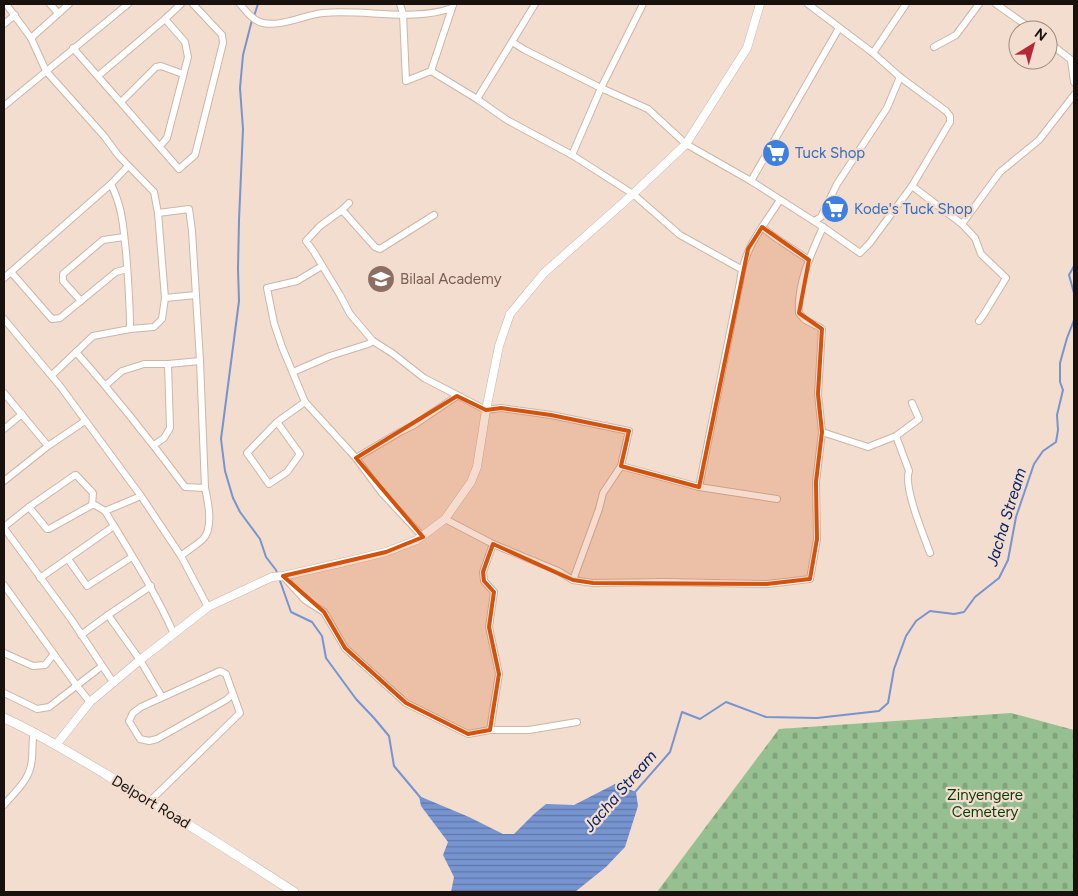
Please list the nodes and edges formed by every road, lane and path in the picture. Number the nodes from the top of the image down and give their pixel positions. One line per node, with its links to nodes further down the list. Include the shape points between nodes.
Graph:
1 (6, 4): 19 (street)
2 (50, 4): 17 (street)
3 (69, 4): 17 (street)
4 (128, 4): 27 (street)
5 (181, 4): 20 (street)
6 (194, 4): 43 (street, via 222,35 223,43 195,155 179,169)
7 (240, 4): 18 (street, via 250,16 263,23 285,23 312,14 338,12)
8 (400, 4): 18 (street)
9 (535, 4): 25 (street)
10 (643, 4): 37 (street)
11 (760, 4): 42 (street, via 747,48)
12 (809, 4): 23 (street)
13 (906, 4): 29 (street)
14 (979, 4): 26 (street, via 956,35)
15 (996, 4): 21 (street)
16 (452, 6): 18 (street, via 439,12); 32 (street)
17 (58, 13): 24 (street)
18 (402, 14): 32 (street, via 406,82)
19 (15, 15): 22 (street); 24 (street)
20 (165, 19): 33 (street, via 185,42 188,57); 34 (street)
21 (1019, 20)
22 (4, 24)
23 (839, 28): 29 (street); 46 (street)
24 (31, 38): 31 (street)
25 (512, 42): 37 (street); 39 (street)
26 (934, 47)
27 (73, 48): 31 (street); 34 (street)
28 (1058, 50): 30 (street)
29 (873, 53): 35 (street)
30 (1073, 61): 36 (street)
31 (46, 71): 41 (street); 45 (street)
32 (431, 71): 39 (street)
33 (183, 74): 40 (street, via 156,67); 43 (street, via 166,138)
34 (98, 76): 40 (street)
35 (900, 77): 48 (street, via 950,116 950,122); 55 (street, via 887,108 837,184 821,217)
36 (1074, 82)
37 (601, 88): 42 (street, via 648,109); 44 (street)
38 (1074, 95): 56 (street, via 1038,140 1000,172)
39 (477, 99): 44 (street, via 507,120)
40 (121, 102): 43 (street)
41 (4, 104)
42 (686, 144): 46 (street); 49 (street)
43 (160, 146)
44 (572, 154): 49 (street)
45 (128, 166): 47 (street); 53 (street, via 154,192)
46 (751, 181): 50 (street)
47 (111, 184): 59 (street, via 122,214); 64 (street)
48 (912, 186): 56 (street); 58 (street, via 860,253)
49 (633, 194): 63 (street, via 680,235); 83 (street, via 544,273 510,314 498,346)
50 (780, 200): 55 (street); 57 (street)
51 (349, 203): 52 (street)
52 (342, 210): 54 (street, via 380,249); 61 (street, via 306,241)
53 (158, 213): 66 (street, via 189,209); 67 (street)
54 (434, 215)
55 (814, 221): 58 (street)
56 (962, 224): 70 (street, via 975,238 980,254 1006,278)
57 (762, 227): 60 (street); 63 (street, via 748,249)
58 (823, 227): 60 (street)
59 (124, 237): 62 (street); 68 (street, via 102,240 62,274 63,281)
60 (809, 260): 88 (street, via 798,301 799,313 805,320 822,329 818,394)
61 (322, 266): 72 (street, via 350,314); 76 (street, via 297,281 268,288 274,323)
62 (128, 269): 68 (street, via 116,272); 71 (street)
63 (741, 269): 95 (street)
64 (11, 272): 65 (street); 68 (street, via 52,319 60,318)
65 (4, 278)
66 (196, 295): 67 (street); 74 (street)
67 (165, 298): 71 (street, via 162,319 154,326)
68 (81, 301)
69 (4, 319): 77 (street)
70 (979, 321)
71 (130, 329): 73 (street, via 93,336)
72 (373, 341): 76 (street); 80 (street, via 424,378)
73 (76, 352): 77 (street); 78 (street)
74 (200, 361): 75 (street); 96 (street)
75 (168, 364): 78 (street, via 144,364 122,371); 90 (street, via 170,428)
76 (293, 372): 81 (street)
77 (52, 375): 85 (street)
78 (106, 385): 90 (street)
79 (4, 393): 84 (street)
80 (457, 396): 83 (street); 92 (street)
81 (305, 402): 86 (street); 92 (street)
82 (912, 403): 89 (street, via 919,419)
83 (486, 410): 93 (street, via 502,408 629,430); 102 (street, via 477,467 471,482)
84 (22, 414): 87 (street); 91 (street)
85 (85, 421): 91 (street); 97 (street)
86 (277, 422): 86 (street, via 247,453 269,484 287,472 300,454)
87 (4, 429)
88 (822, 432): 89 (street, via 868,448); 113 (street, via 816,482 817,539 810,579 767,584 593,583)
89 (896, 436): 107 (street, via 909,471 912,501)
90 (154, 445): 96 (street, via 185,487)
91 (48, 446): 94 (street)
92 (356, 458): 105 (street, via 382,493)
93 (621, 466): 95 (street); 113 (street, via 604,492)
94 (4, 481)
95 (699, 487): 98 (street)
96 (205, 488): 108 (street, via 209,505 208,530 205,538)
97 (141, 496): 101 (street); 108 (street)
98 (777, 499)
99 (92, 505): 100 (street, via 49,529); 100 (street, via 93,493 75,475); 101 (street)
100 (29, 507): 104 (street)
101 (105, 511): 103 (street)
102 (446, 519): 105 (street); 106 (street)
103 (114, 526): 109 (street); 110 (street)
104 (4, 528): 112 (street)
105 (422, 536): 111 (street, via 386,552)
106 (493, 544): 113 (street); 132 (street, via 483,572 484,581 494,592 489,627 499,674)
107 (930, 553)
108 (181, 556): 116 (street)
109 (132, 557): 110 (street, via 87,586); 115 (street)
110 (68, 559): 112 (street)
111 (283, 576): 116 (street, via 272,577); 132 (street, via 305,600 324,612 345,648 406,702 468,734)
112 (40, 578): 119 (street)
113 (573, 580)
114 (4, 585): 121 (street)
115 (151, 586): 117 (street); 118 (street)
116 (208, 607): 118 (street)
117 (108, 614): 119 (street); 122 (street)
118 (174, 634): 122 (street)
119 (81, 635): 123 (street)
120 (4, 653): 121 (street, via 33,666 45,665)
121 (54, 654): 125 (street)
122 (140, 660): 124 (street); 128 (street)
123 (102, 666): 124 (street); 125 (street)
124 (113, 682): 129 (street)
125 (77, 686): 126 (street, via 49,707 37,709); 129 (street)
126 (4, 693)
127 (233, 694): 128 (street, via 226,674 220,672); 128 (street, via 156,739 140,739 129,721 133,713); 135 (street, via 240,714)
128 (162, 697)
129 (90, 702): 134 (street)
130 (4, 718): 133 (main road, Delport Road)
131 (577, 722): 132 (street, via 529,730)
132 (490, 730)
133 (34, 732): 134 (main road, Delport Road); 136 (street, via 31,769)
134 (56, 745): 135 (main road, Delport Road)
135 (150, 801): 137 (main road, Delport Road)
136 (4, 805)
137 (294, 892)

